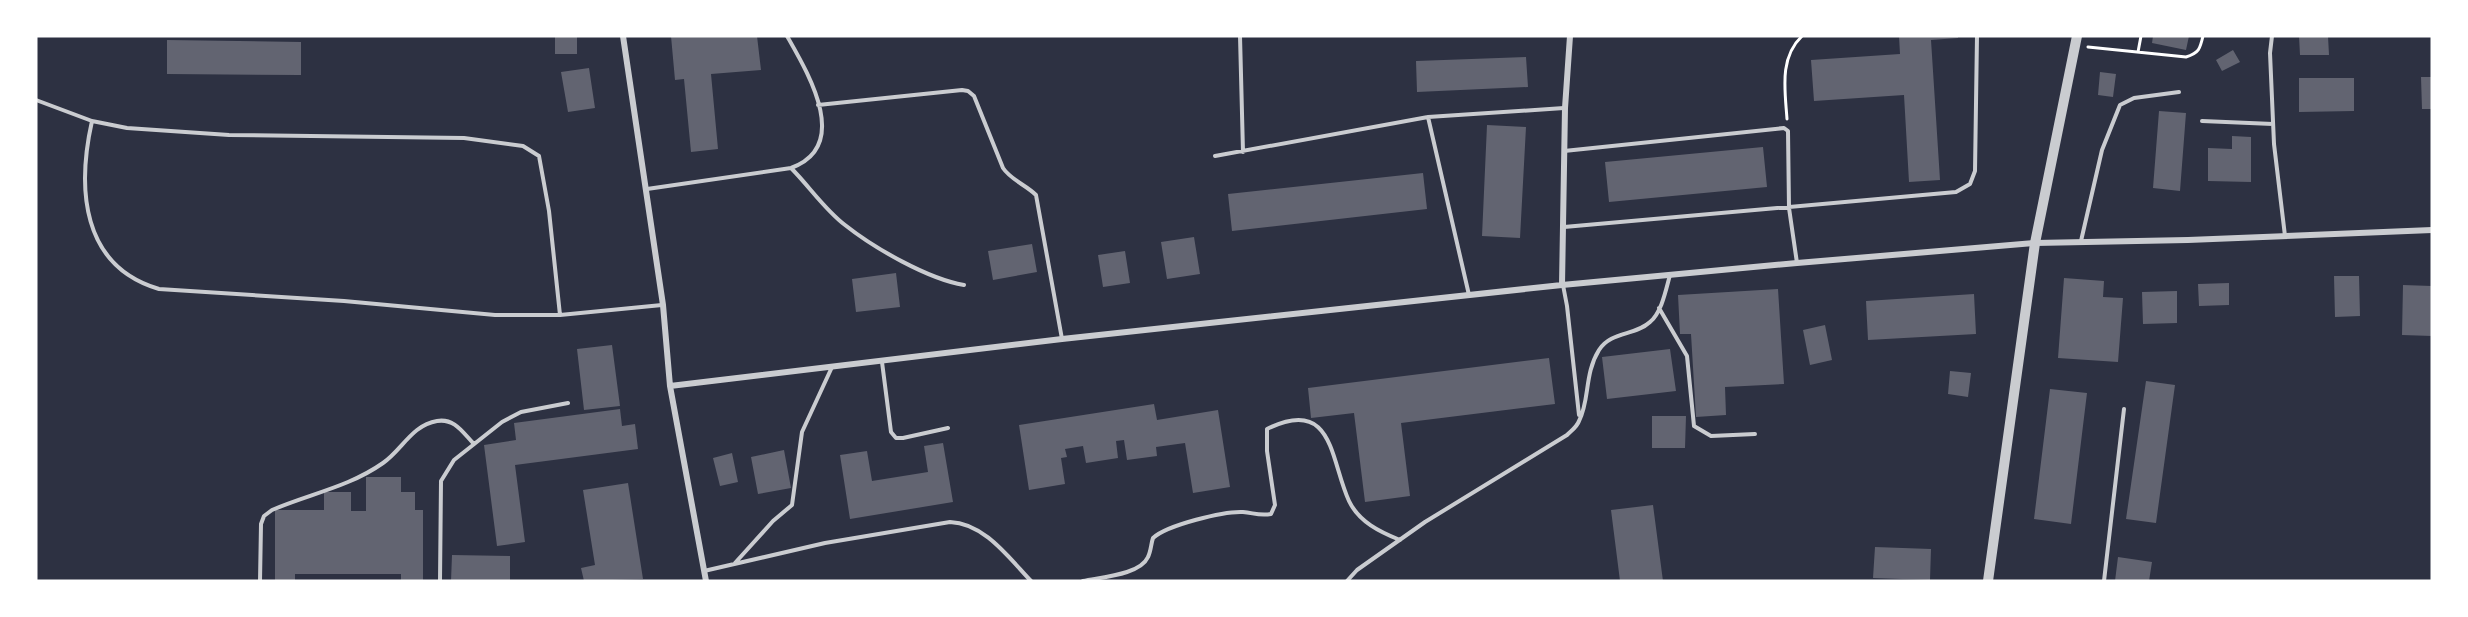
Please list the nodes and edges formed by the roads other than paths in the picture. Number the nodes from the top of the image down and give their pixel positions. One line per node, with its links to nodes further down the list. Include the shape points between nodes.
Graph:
1 (623, 36): 20 (street)
2 (787, 36): 10 (lane, via 806,69)
3 (1239, 36): 17 (lane)
4 (1570, 36): 11 (street)
5 (1977, 36): 21 (lane, via 1975,171 1970,184 1956,192)
6 (2272, 36): 15 (lane)
7 (2076, 42): 26 (street)
8 (2179, 92): 25 (lane, via 2134,98 2120,105 2102,150)
9 (36, 100): 14 (lane)
10 (818, 105): 19 (lane, via 823,133 818,148 811,159); 35 (lane, via 962,90 974,96 1008,176 1036,195)
11 (1565, 108): 12 (lane); 16 (street)
12 (1428, 117): 17 (lane); 31 (lane)
13 (2202, 121): 15 (lane)
14 (92, 122): 34 (lane, via 86,147 84,198 92,229 103,249 125,273 142,284 159,289 495,315); 34 (lane, via 229,135 464,138 523,146 539,156 545,178)
15 (2273, 124): 24 (lane)
16 (1564, 151): 21 (lane, via 1788,130); 22 (street)
17 (1243, 152): 18 (lane)
18 (1215, 156)
19 (791, 168): 20 (lane); 29 (lane, via 844,225 907,264 946,282)
20 (647, 189): 32 (street)
21 (1789, 208): 22 (lane); 27 (lane)
22 (1564, 226): 30 (street)
23 (2432, 230): 24 (street)
24 (2286, 237): 25 (street)
25 (2080, 242): 26 (street)
26 (2035, 243): 27 (street); 54 (street)
27 (1797, 263): 28 (street)
28 (1670, 274): 30 (street); 33 (lane)
29 (964, 285)
30 (1562, 285): 31 (street); 41 (lane)
31 (1469, 295): 35 (street)
32 (663, 305): 34 (lane); 38 (street)
33 (1659, 307): 41 (lane, via 1645,326 1601,346 1589,373); 43 (lane, via 1687,356 1694,426 1711,436)
34 (560, 315)
35 (1062, 339): 36 (street)
36 (882, 362): 37 (street); 42 (lane, via 891,432 896,438)
37 (832, 366): 38 (street); 46 (lane, via 802,432 792,505 773,520)
38 (670, 386): 47 (street)
39 (568, 403): 44 (lane, via 521,412)
40 (2124, 409): 55 (lane)
41 (1580, 420): 45 (lane, via 1567,435)
42 (948, 428)
43 (1755, 434)
44 (474, 444): 48 (lane, via 456,424 427,424 368,473 272,510 261,524); 49 (lane, via 454,460 441,481)
45 (1400, 540): 52 (lane, via 1373,529 1350,503 1330,442 1314,424 1284,420 1267,429 1275,506 1271,514 1242,512 1168,527 1153,538 1149,556 1136,570); 53 (lane)
46 (735, 563): 47 (lane); 51 (lane, via 825,543 958,522 981,532)
47 (704, 572): 50 (street)
48 (260, 581)
49 (440, 581)
50 (706, 581)
51 (1031, 581)
52 (1083, 581)
53 (1347, 581)
54 (1988, 581)
55 (2104, 581)

